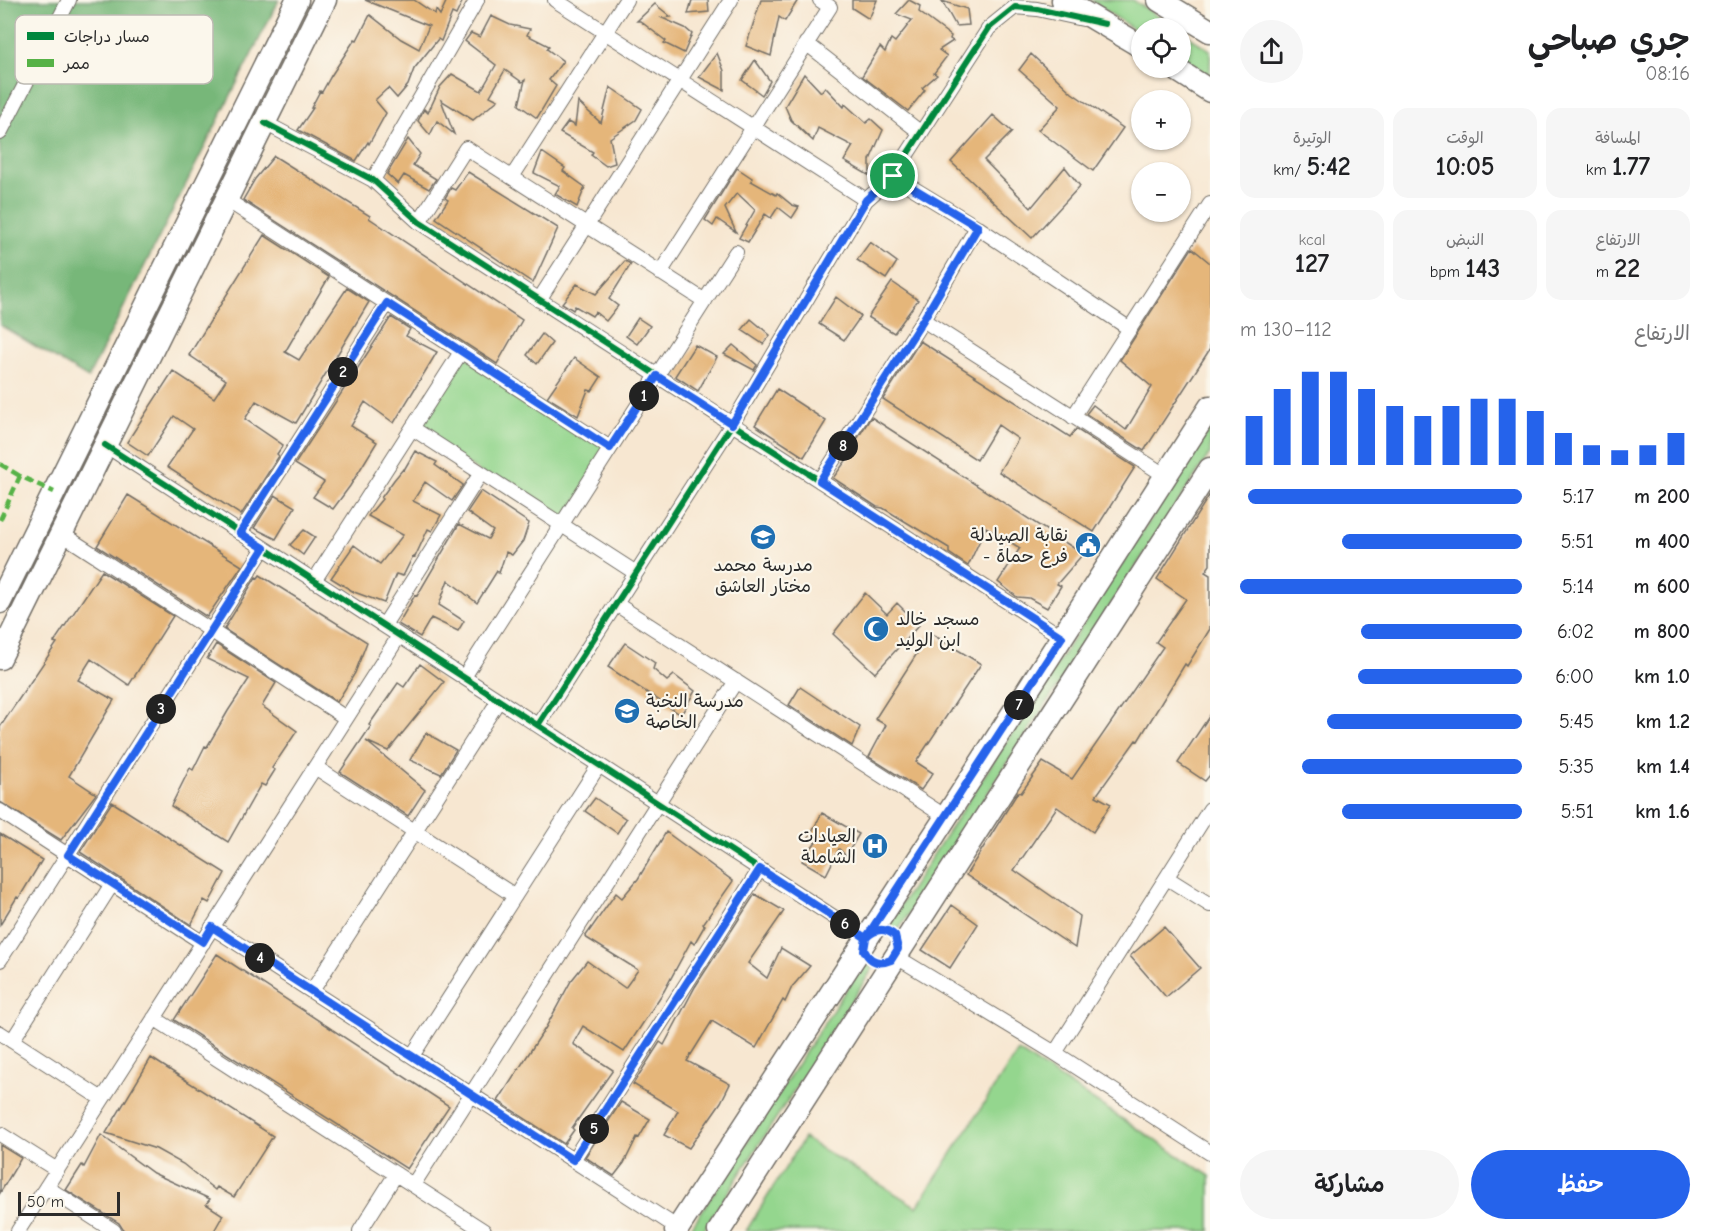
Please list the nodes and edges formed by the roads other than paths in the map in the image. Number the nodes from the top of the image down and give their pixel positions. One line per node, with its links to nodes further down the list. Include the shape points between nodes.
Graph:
1 (69, 0): 13 (street)
2 (297, 0): 61 (main road)
3 (326, 0): 23 (main road)
4 (477, 0): 29 (street)
5 (555, 0): 16 (street)
6 (626, 0): 16 (street)
7 (731, 0): 20 (street)
8 (820, 0): 18 (street, via 830,7)
9 (1023, 0): 12 (street)
10 (1063, 0): 14 (main road)
11 (1159, 0): 15 (main road)
12 (1037, 9): 14 (street); 26 (street, via 1016,7 989,28)
13 (61, 15)
14 (1105, 24): 17 (main road)
15 (1210, 31)
16 (605, 32): 20 (street); 28 (street)
17 (1131, 40)
18 (806, 43): 24 (street); 26 (street)
19 (1189, 78): 22 (main road)
20 (679, 80): 24 (street); 34 (street)
21 (25, 84): 25 (street)
22 (1210, 92)
23 (265, 123): 29 (street); 30 (main road)
24 (753, 128): 31 (street); 37 (street)
25 (0, 133)
26 (921, 133): 27 (street)
27 (893, 176): 31 (street); 35 (street)
28 (512, 177): 33 (street, via 466,148); 34 (street)
29 (373, 180): 33 (street)
30 (226, 200): 40 (street); 49 (main road)
31 (866, 200): 47 (street)
32 (1210, 204): 42 (street)
33 (418, 222): 38 (street)
34 (587, 225): 37 (street); 38 (street)
35 (978, 227): 41 (street); 42 (street)
36 (736, 252): 39 (street)
37 (660, 273): 39 (street)
38 (539, 300): 44 (street)
39 (705, 301): 44 (street)
40 (387, 303): 43 (street); 56 (street)
41 (923, 320): 46 (street); 54 (street)
42 (1130, 329): 46 (street)
43 (461, 352): 48 (street); 50 (street)
44 (657, 376): 47 (street); 50 (street)
45 (1210, 407): 53 (main road)
46 (1073, 417): 53 (street)
47 (732, 424): 54 (street); 59 (street)
48 (412, 428): 52 (street); 60 (street)
49 (105, 445): 56 (street); 57 (main road)
50 (610, 448): 55 (street)
51 (1210, 469): 89 (main road)
52 (481, 473): 55 (street); 63 (street)
53 (1166, 476): 66 (main road)
54 (820, 481): 66 (street)
55 (561, 525): 59 (street); 68 (street)
56 (240, 533): 58 (street)
57 (62, 534): 64 (street); 67 (main road)
58 (264, 548): 60 (street); 64 (street)
59 (636, 573): 62 (street)
60 (314, 581): 63 (street)
61 (0, 602)
62 (616, 604): 69 (street); 72 (street)
63 (384, 625): 65 (street)
64 (211, 631): 71 (street); 80 (street)
65 (399, 636): 68 (street); 71 (street)
66 (1062, 637): 78 (main road)
67 (0, 658)
68 (464, 677): 70 (street)
69 (736, 681): 75 (street); 78 (street)
70 (499, 700): 72 (street); 79 (street)
71 (346, 718): 74 (street)
72 (538, 725): 73 (street)
73 (599, 765): 75 (street); 84 (street)
74 (315, 767): 79 (street); 86 (street)
75 (658, 803): 81 (street); 96 (street)
76 (1210, 809): 82 (street)
77 (0, 811): 80 (street)
78 (946, 817): 87 (main road)
79 (415, 832): 84 (street); 91 (street)
80 (68, 855): 83 (street); 90 (street)
81 (760, 869): 87 (street); 100 (street)
82 (1167, 878): 85 (street); 94 (street)
83 (112, 884): 88 (street); 93 (street)
84 (515, 896): 95 (street)
85 (1210, 905)
86 (212, 927): 88 (street); 91 (street)
87 (866, 938): 89 (main road, via 864,950 872,961 885,963); 105 (main road)
88 (203, 942): 92 (street)
89 (895, 956): 94 (street); 110 (main road)
90 (0, 960)
91 (312, 991): 95 (street)
92 (154, 1018): 97 (street); 102 (street)
93 (6, 1037): 97 (street)
94 (1055, 1053): 99 (street)
95 (412, 1056): 96 (street)
96 (472, 1094): 100 (street); 103 (street)
97 (102, 1099): 101 (street)
98 (0, 1134): 101 (street)
99 (1210, 1153)
100 (573, 1160): 105 (street)
101 (57, 1170): 104 (street)
102 (396, 1174): 103 (street); 108 (street)
103 (412, 1185): 109 (street)
104 (46, 1187): 106 (street); 107 (street)
105 (677, 1229)
106 (18, 1231)
107 (114, 1231)
108 (360, 1231)
109 (484, 1231)
110 (719, 1231)

